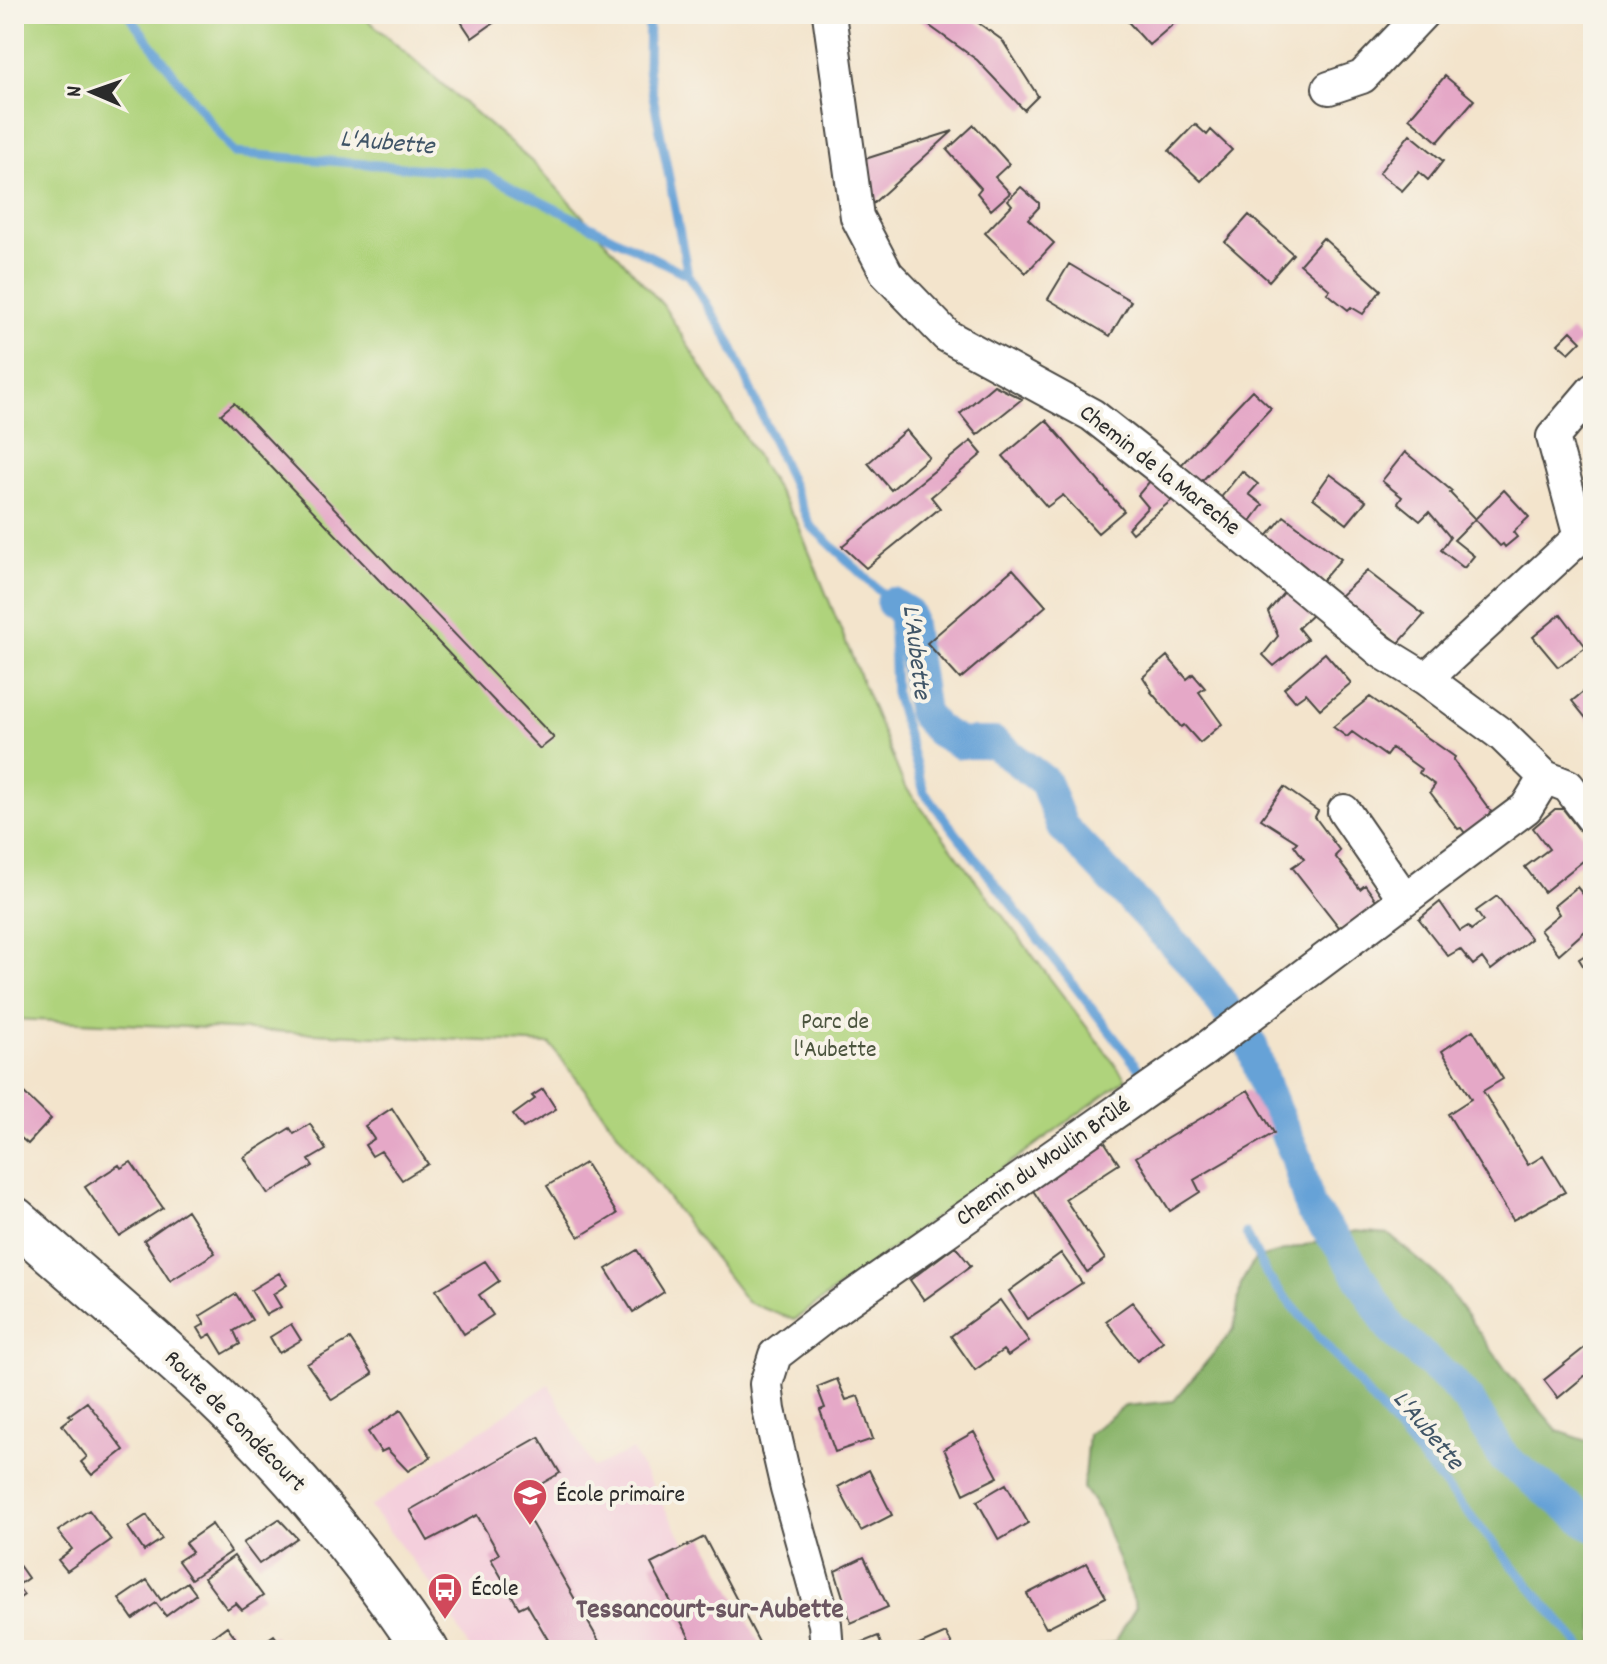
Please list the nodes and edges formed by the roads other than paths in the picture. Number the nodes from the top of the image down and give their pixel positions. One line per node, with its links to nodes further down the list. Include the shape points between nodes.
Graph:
1 (829, 14): 5 (street, Chemin de la Mareche, via 857,217 887,274 947,336 1092,415 1382,652)
2 (1422, 14): 3 (street, via 1362,77)
3 (1329, 88)
4 (1593, 390): 5 (street, via 1553,437 1580,537)
5 (1426, 679): 6 (street, Chemin de la Mareche, via 1502,735)
6 (1545, 777): 8 (street, Chemin de la Mareche, via 1568,786); 9 (street, Chemin du Moulin Brûlé, via 1526,808)
7 (1344, 811): 9 (street)
8 (1593, 819)
9 (1404, 898): 12 (street, Chemin du Moulin Brûlé, via 1200,1053 775,1355 766,1384 769,1410 825,1624)
10 (14, 1219): 11 (street, Route de Condécourt, via 216,1399 296,1482)
11 (426, 1650)
12 (827, 1650)

